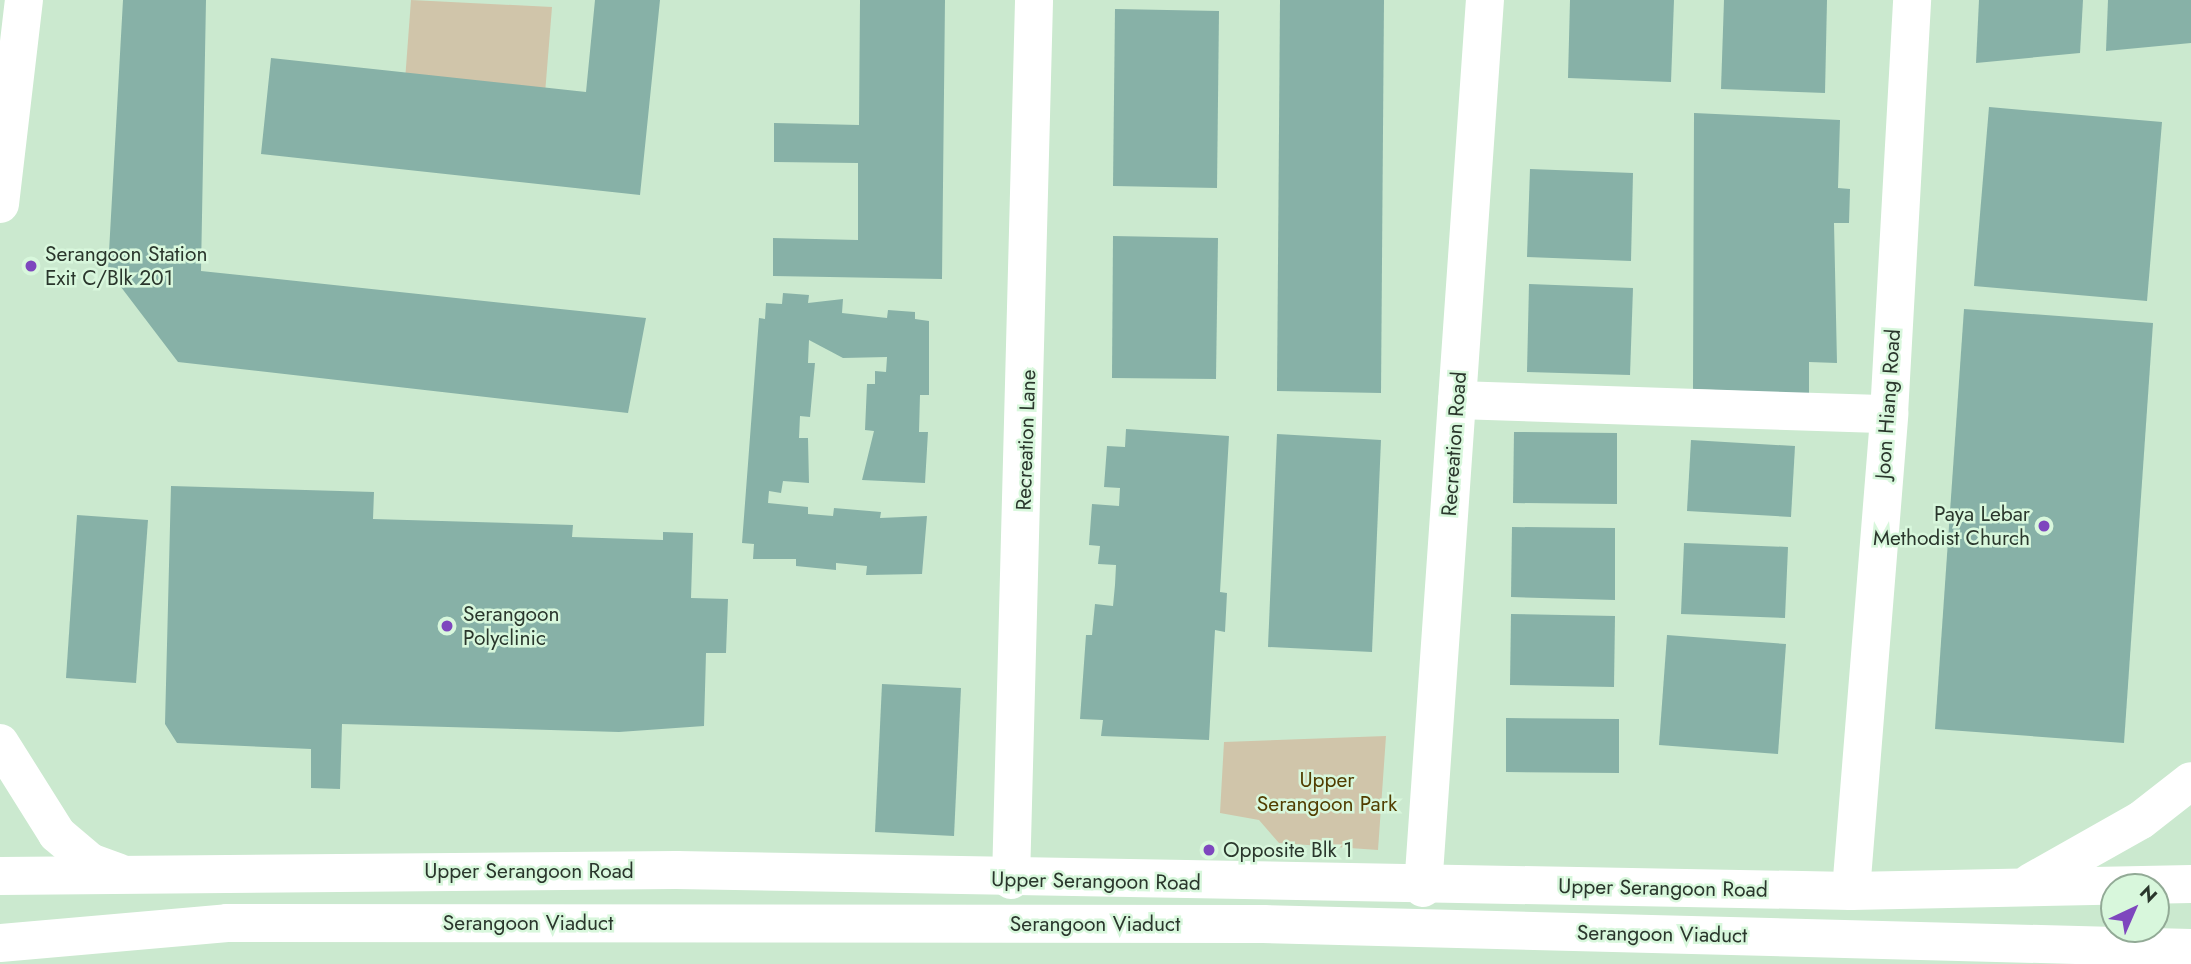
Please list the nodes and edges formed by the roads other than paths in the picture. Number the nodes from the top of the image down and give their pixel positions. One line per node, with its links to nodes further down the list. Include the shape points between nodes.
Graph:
1 (24, 0): 5 (main road)
2 (1034, 0): 12 (main road, Recreation Lane)
3 (1485, 0): 6 (main road, Recreation Road)
4 (1912, 0): 7 (main road, Joon Hiang Road)
5 (0, 204)
6 (1457, 400): 7 (main road); 15 (main road, Recreation Road)
7 (1888, 414): 16 (main road, Joon Hiang Road)
8 (0, 743): 10 (main road, via 57,834 90,862)
9 (2191, 781): 13 (main road, via 2141,820)
10 (123, 874): 11 (main road, Upper Serangoon Road); 12 (main road, Upper Serangoon Road, via 676,870)
11 (0, 876)
12 (1011, 880): 15 (main road, Upper Serangoon Road)
13 (2029, 883): 14 (main road, Upper Serangoon Road); 16 (main road, Upper Serangoon Road)
14 (2191, 884)
15 (1423, 888): 16 (main road, Upper Serangoon Road)
16 (1851, 891)
17 (0, 943): 18 (main road, Serangoon Viaduct, via 227,923 1221,924)
18 (2191, 948)

